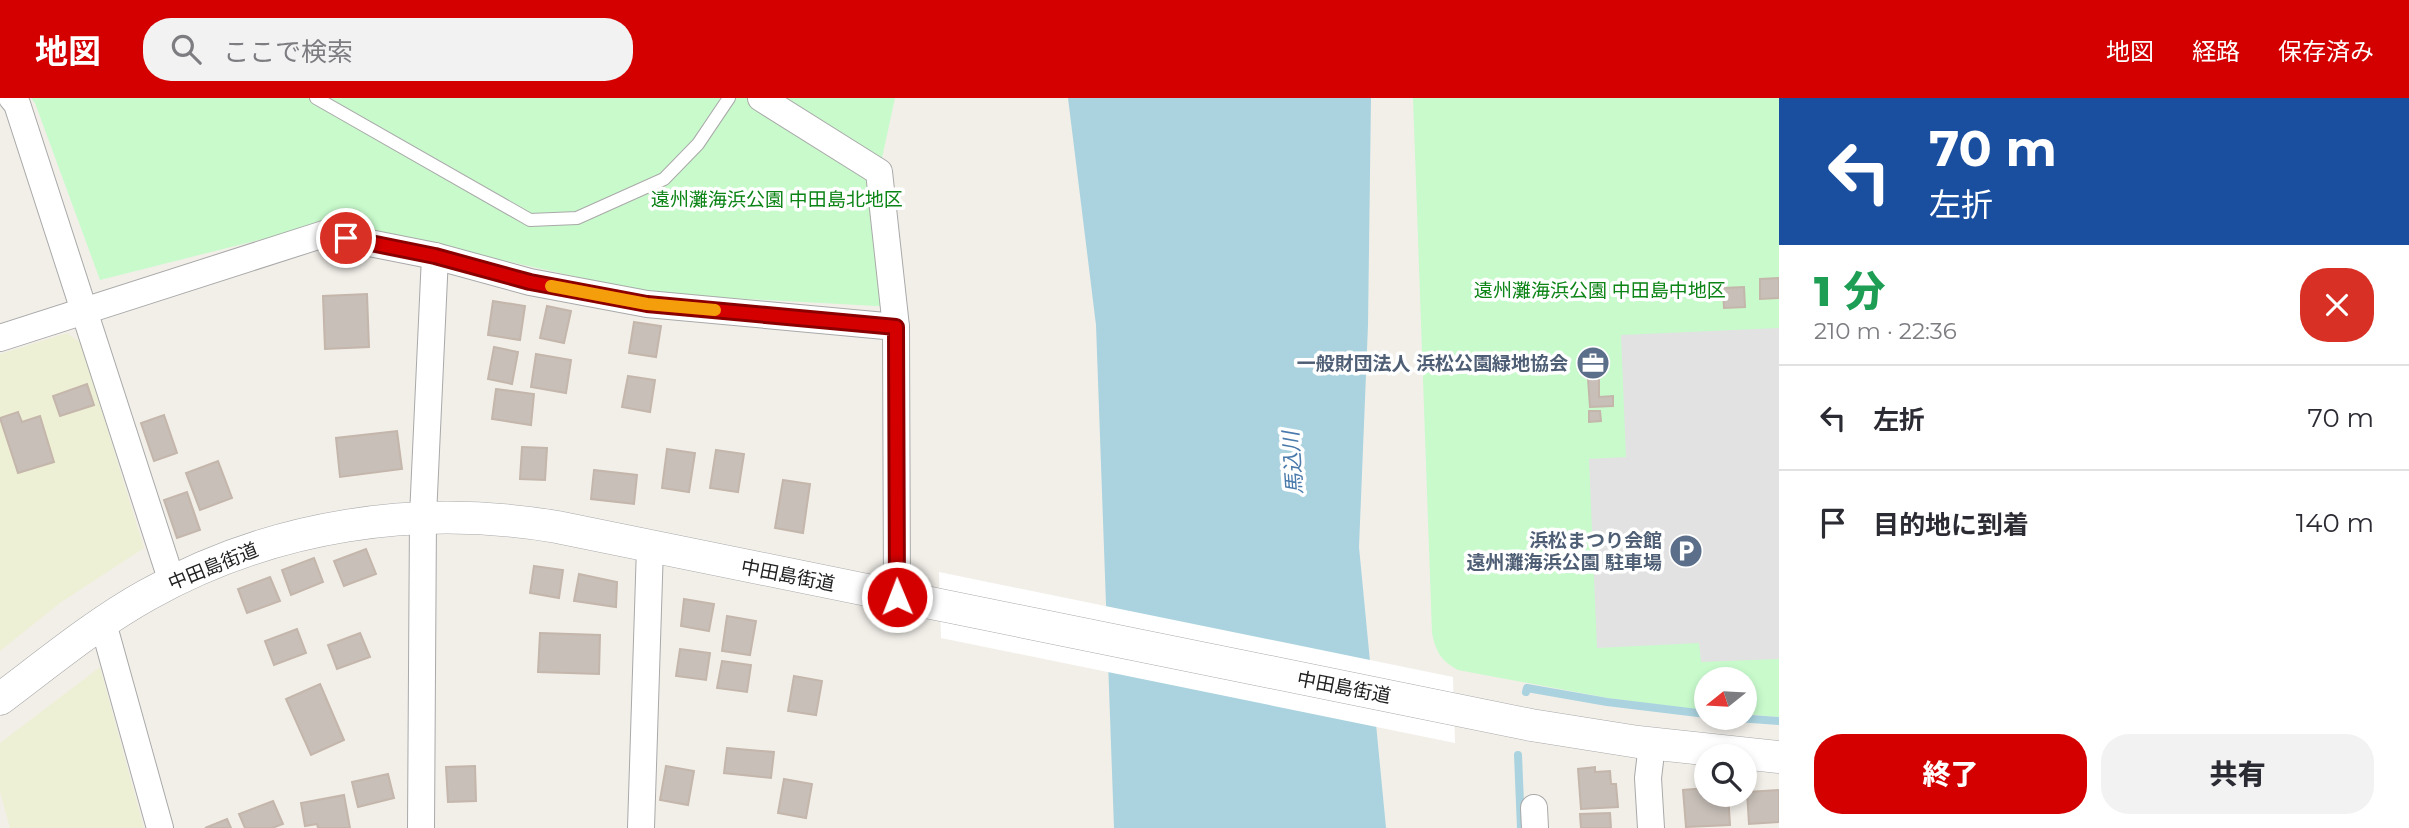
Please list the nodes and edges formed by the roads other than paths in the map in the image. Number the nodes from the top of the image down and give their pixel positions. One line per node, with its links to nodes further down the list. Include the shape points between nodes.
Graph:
1 (12, 98): 6 (street)
2 (316, 98): 3 (lane, via 530,220 577,218 664,179 698,144)
3 (729, 98)
4 (761, 98): 7 (street, via 879,172)
5 (435, 256): 6 (street, via 324,234); 7 (street, via 530,282 647,304); 9 (street)
6 (86, 311): 8 (street); 11 (street)
7 (896, 327): 12 (street)
8 (0, 338)
9 (423, 516): 10 (street, 中田島街道, via 514,520); 11 (street, 中田島街道, via 314,530 238,554); 18 (street)
10 (650, 547): 12 (street, 中田島街道); 19 (street)
11 (172, 582): 13 (street, 中田島街道)
12 (897, 597): 15 (street, 中田島街道, via 1454,710)
13 (103, 623): 14 (street, 中田島街道); 17 (street)
14 (0, 699)
15 (1652, 744): 16 (street, 中田島街道); 20 (street, via 1648,778)
16 (1779, 757)
17 (160, 828)
18 (421, 828)
19 (641, 828)
20 (1651, 828)

